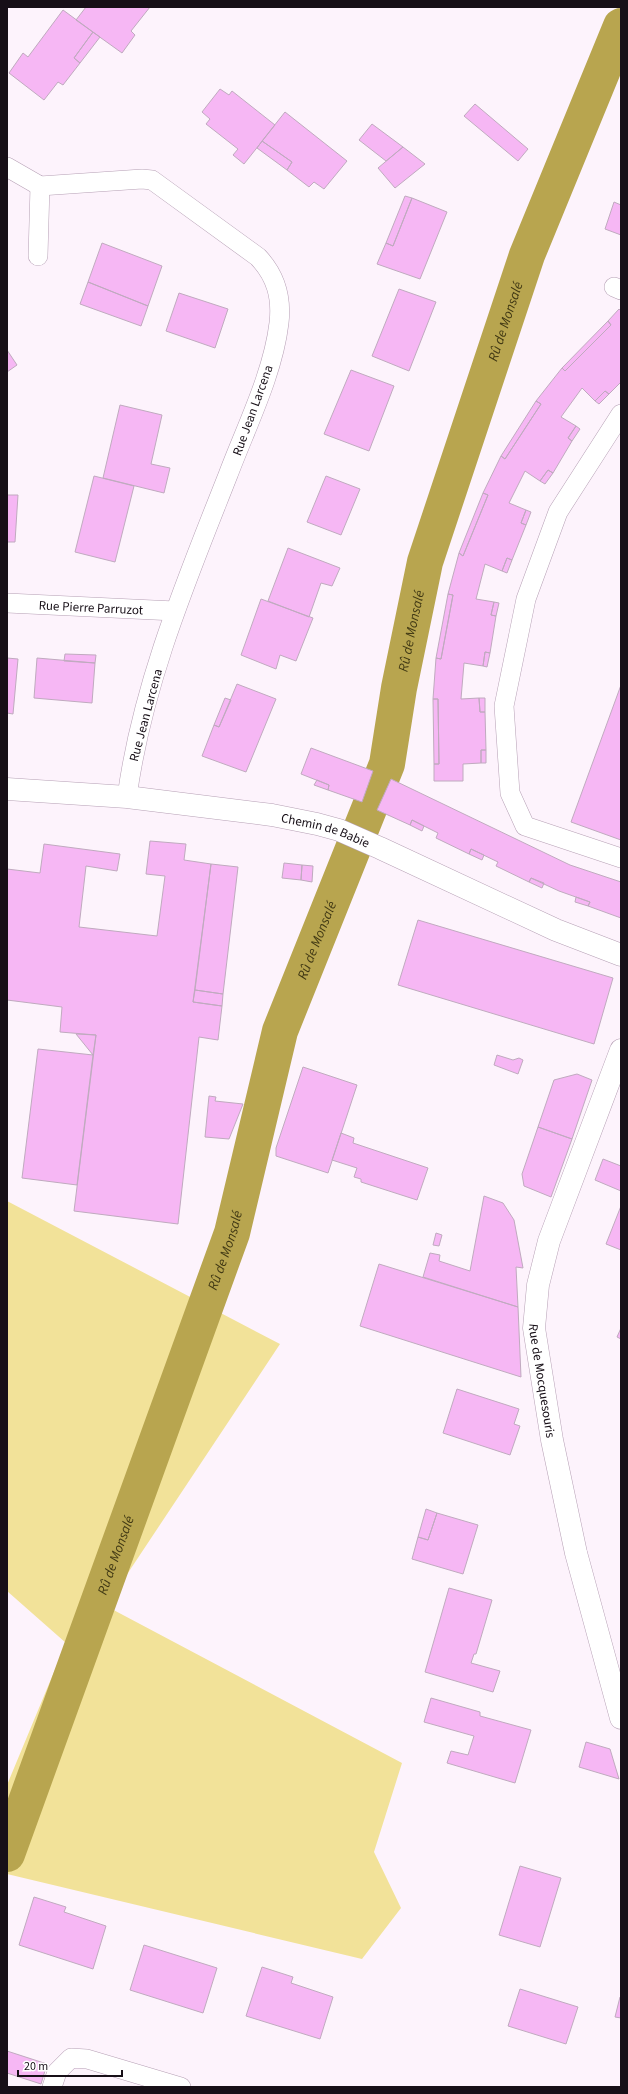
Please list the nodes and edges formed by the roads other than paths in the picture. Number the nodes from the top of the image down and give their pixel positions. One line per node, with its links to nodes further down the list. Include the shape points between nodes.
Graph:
1 (7, 168): 2 (lane)
2 (40, 186): 3 (lane); 6 (lane, Rue Jean Larcena, via 152,180 258,257 276,282 280,304 279,323 263,384)
3 (38, 256)
4 (621, 414): 9 (lane, via 558,512 526,599 504,706 510,793 525,826)
5 (7, 603): 6 (lane, Rue Pierre Parruzot)
6 (175, 611): 8 (lane, Rue Jean Larcena, via 136,743)
7 (7, 789): 8 (street, Chemin de Babie)
8 (127, 797): 10 (street, Chemin de Babie, via 272,815 339,830 556,930)
9 (621, 858)
10 (621, 955)
11 (621, 1050): 12 (street, Rue de Mocquesouris, via 549,1241 538,1285 534,1328 552,1440 576,1553)
12 (621, 1718)
13 (52, 2087): 14 (lane, via 57,2072 71,2058 87,2059)
14 (181, 2087)

